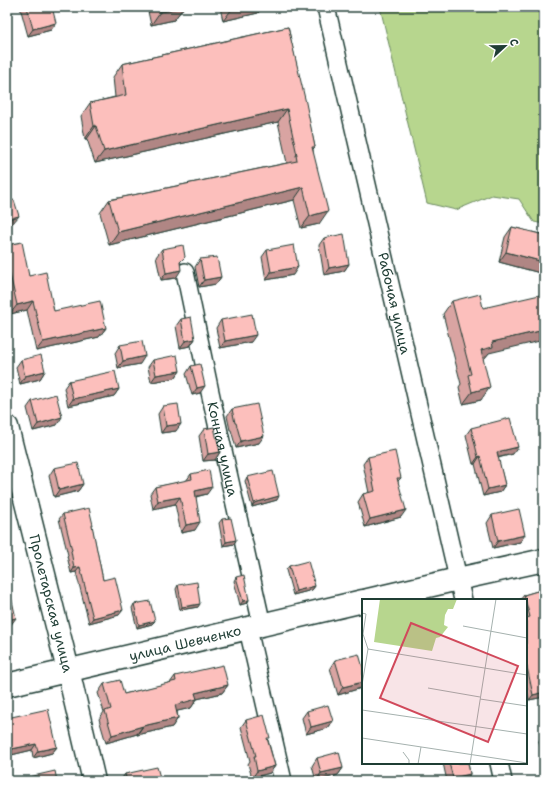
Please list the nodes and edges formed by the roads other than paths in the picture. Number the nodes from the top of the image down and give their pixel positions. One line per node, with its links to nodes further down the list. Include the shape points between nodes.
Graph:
1 (326, 7): 5 (street, Рабочая улица)
2 (185, 272): 9 (street, Конная улица)
3 (7, 427): 10 (street, Пролетарская улица)
4 (544, 560): 5 (street)
5 (458, 579): 6 (street); 7 (street, Рабочая улица)
6 (372, 599)
7 (463, 599)
8 (362, 601): 9 (street, улица Шевченко)
9 (255, 627): 10 (street, улица Шевченко); 14 (street, Конная улица)
10 (68, 670): 11 (street, улица Шевченко); 13 (street, Пролетарская улица)
11 (7, 685)
12 (499, 764): 15 (street)
13 (94, 781)
14 (283, 781)
15 (502, 781)

